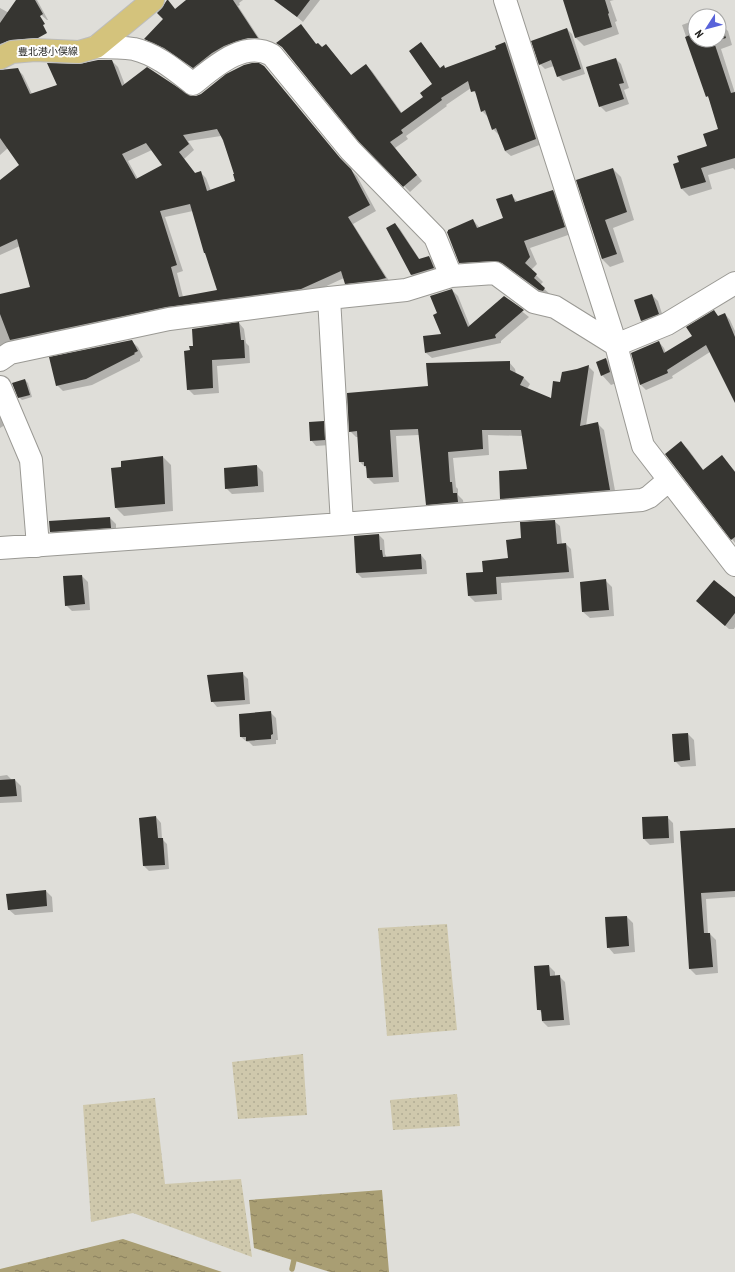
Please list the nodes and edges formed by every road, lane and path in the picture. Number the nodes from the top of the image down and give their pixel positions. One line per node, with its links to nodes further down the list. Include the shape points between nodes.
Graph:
1 (153, 0): 3 (main road, 豊北港小俣線)
2 (505, 0): 8 (street)
3 (96, 47): 4 (main road, 豊北港小俣線, via 79,52 12,52); 5 (street, via 144,52 158,58 193,84 216,66 241,53 265,50 272,55 350,150 435,237)
4 (0, 58)
5 (451, 276): 7 (street, via 406,290); 8 (street, via 495,273 534,302 555,307)
6 (735, 283): 8 (street, via 667,324)
7 (329, 298): 9 (street, via 169,319 10,353); 12 (street)
8 (616, 345): 11 (street, via 643,446)
9 (0, 360)
10 (0, 387): 13 (street, via 31,460)
11 (669, 480): 12 (street, via 642,500); 15 (street)
12 (342, 524): 13 (street)
13 (38, 546): 14 (street)
14 (0, 548)
15 (735, 565)

